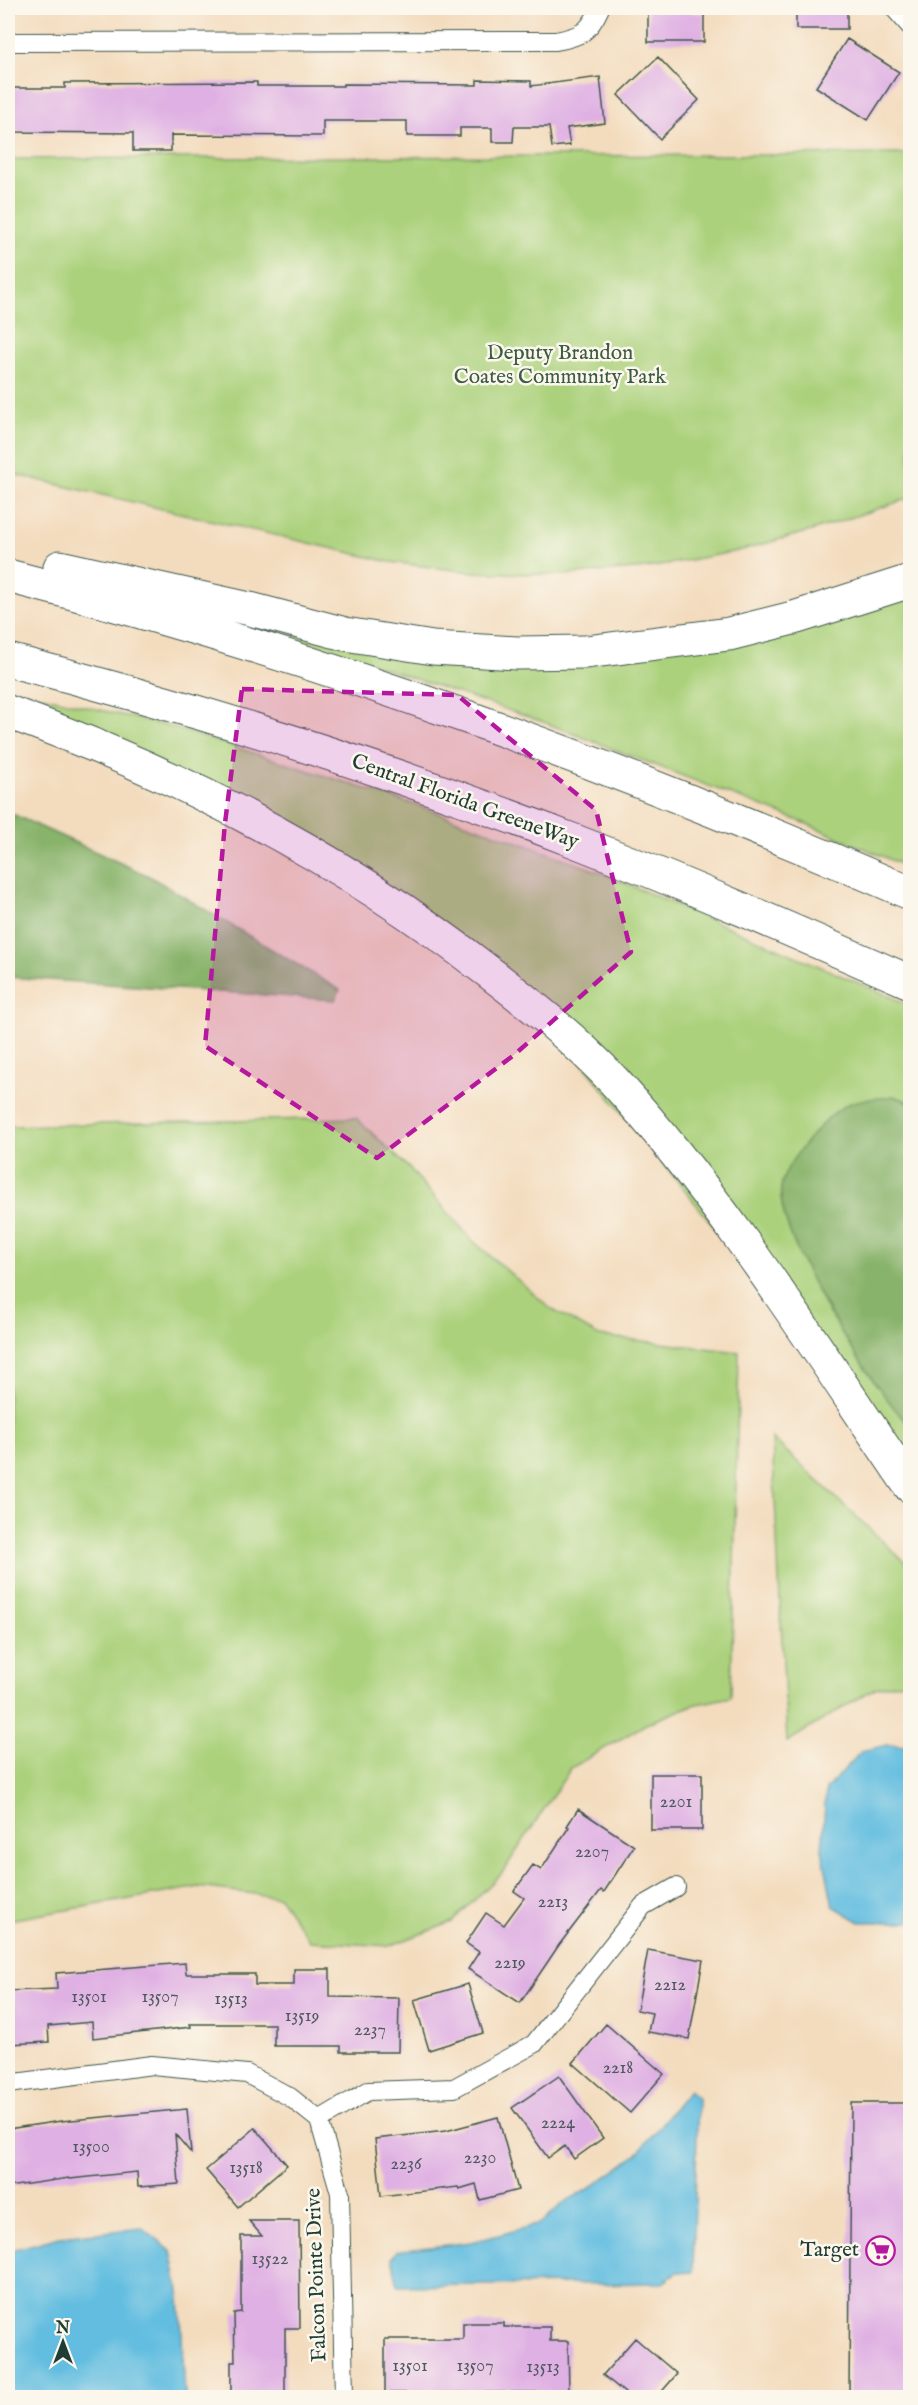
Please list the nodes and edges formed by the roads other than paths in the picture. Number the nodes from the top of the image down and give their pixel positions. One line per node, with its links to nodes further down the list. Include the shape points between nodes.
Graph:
1 (600, 8): 4 (street, via 592,25 577,37 556,41)
2 (894, 8): 3 (street)
3 (910, 27)
4 (8, 42)
5 (8, 555): 7 (highway, via 345,634 433,648 518,653 586,652 729,634)
6 (8, 576): 10 (highway, via 81,594 396,691 707,807)
7 (910, 581)
8 (8, 660): 11 (highway, Central Florida GreeneWay, via 264,732 473,803 676,882)
9 (8, 712): 12 (highway, via 153,771 262,823 451,942 543,1014 613,1079 684,1162)
10 (910, 893)
11 (910, 982)
12 (910, 1486)
13 (676, 1887): 15 (street, via 644,1906 534,2044 454,2088 368,2091)
14 (8, 2084): 15 (street, via 152,2065 247,2074 290,2097)
15 (319, 2120): 16 (street, Falcon Pointe Drive, via 340,2193)
16 (344, 2397)

